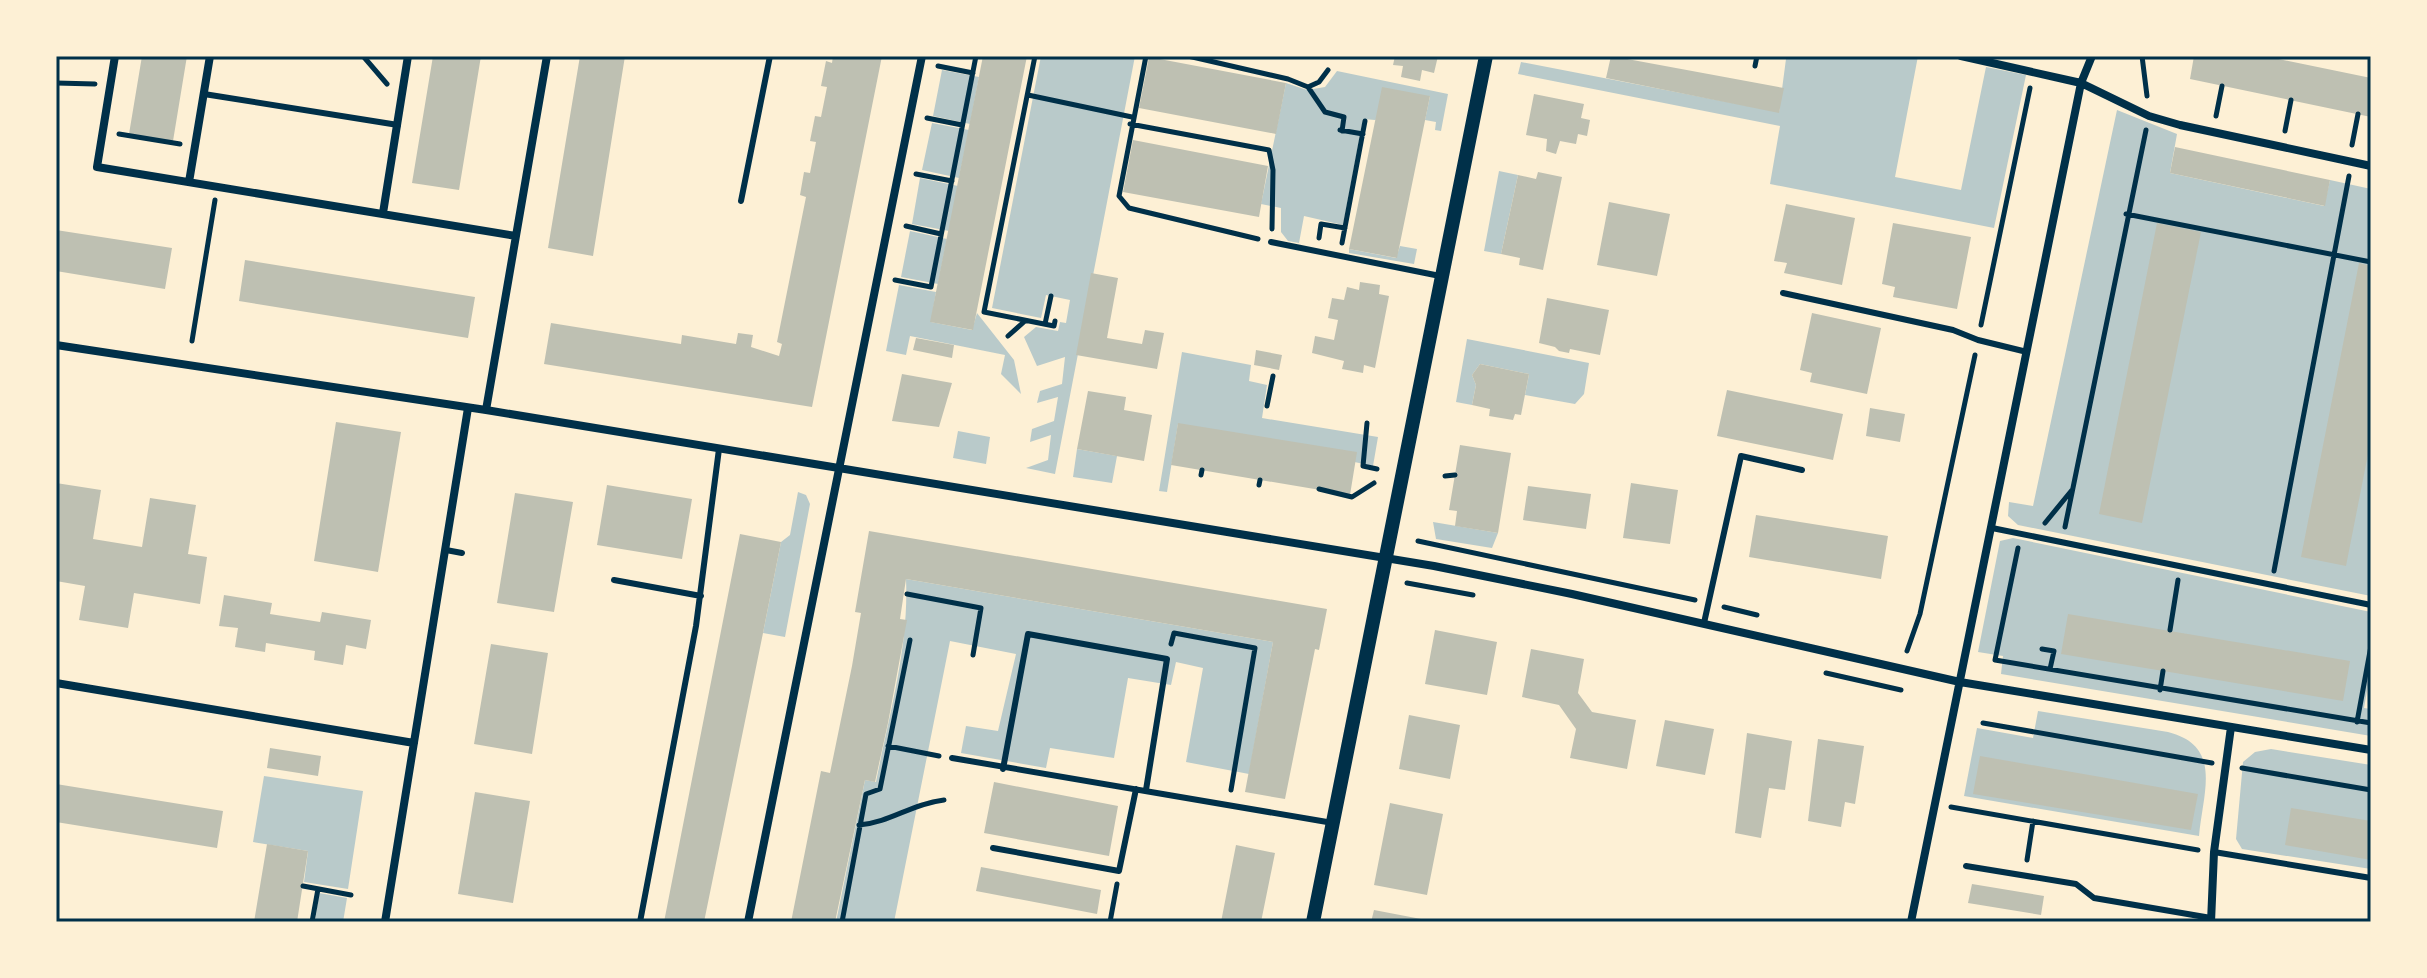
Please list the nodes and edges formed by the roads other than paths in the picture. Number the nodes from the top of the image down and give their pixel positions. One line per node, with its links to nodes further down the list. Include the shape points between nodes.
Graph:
1 (115, 56): 14 (street, via 97,167)
2 (210, 56): 11 (street)
3 (408, 56): 12 (street)
4 (547, 56): 17 (street)
5 (770, 56): 15 (lane)
6 (922, 56): 26 (street)
7 (1486, 56): 19 (street)
8 (1961, 56): 10 (street)
9 (2092, 56): 10 (street)
10 (2081, 83): 13 (street, via 2149,116); 22 (street)
11 (204, 94): 12 (lane); 14 (street)
12 (398, 125): 16 (street)
13 (2371, 166)
14 (189, 182): 16 (street)
15 (741, 201)
16 (383, 213): 17 (street)
17 (516, 236): 24 (street)
18 (1271, 242): 19 (lane)
19 (1443, 276): 31 (street)
20 (1783, 293): 22 (lane)
21 (56, 345): 23 (street)
22 (2029, 352): 28 (street)
23 (468, 408): 24 (street); 29 (street)
24 (486, 410): 25 (street)
25 (719, 449): 26 (street); 33 (lane)
26 (839, 470): 31 (street); 53 (street)
27 (1802, 470): 35 (lane, via 1741,456)
28 (1992, 528): 34 (lane); 36 (street)
29 (446, 550): 30 (lane); 39 (street)
30 (462, 553)
31 (1385, 560): 35 (street); 45 (street)
32 (614, 580): 33 (lane)
33 (701, 596): 52 (lane)
34 (2371, 605)
35 (1704, 623): 36 (street)
36 (1960, 682): 38 (street); 55 (street)
37 (56, 683): 39 (street)
38 (2231, 727): 40 (street); 47 (street)
39 (414, 743): 51 (street)
40 (2371, 750)
41 (952, 758): 42 (lane)
42 (1003, 769): 43 (lane); 44 (lane, via 1028,634 1167,659)
43 (1136, 789): 44 (lane); 46 (lane, via 1119,871)
44 (1146, 790): 45 (lane)
45 (1333, 823): 54 (street)
46 (993, 848)
47 (2214, 852): 49 (lane); 50 (street)
48 (1966, 866): 50 (lane, via 2076,884 2094,898)
49 (2371, 878)
50 (2211, 920)
51 (385, 922)
52 (640, 922)
53 (748, 922)
54 (1313, 922)
55 (1911, 922)

